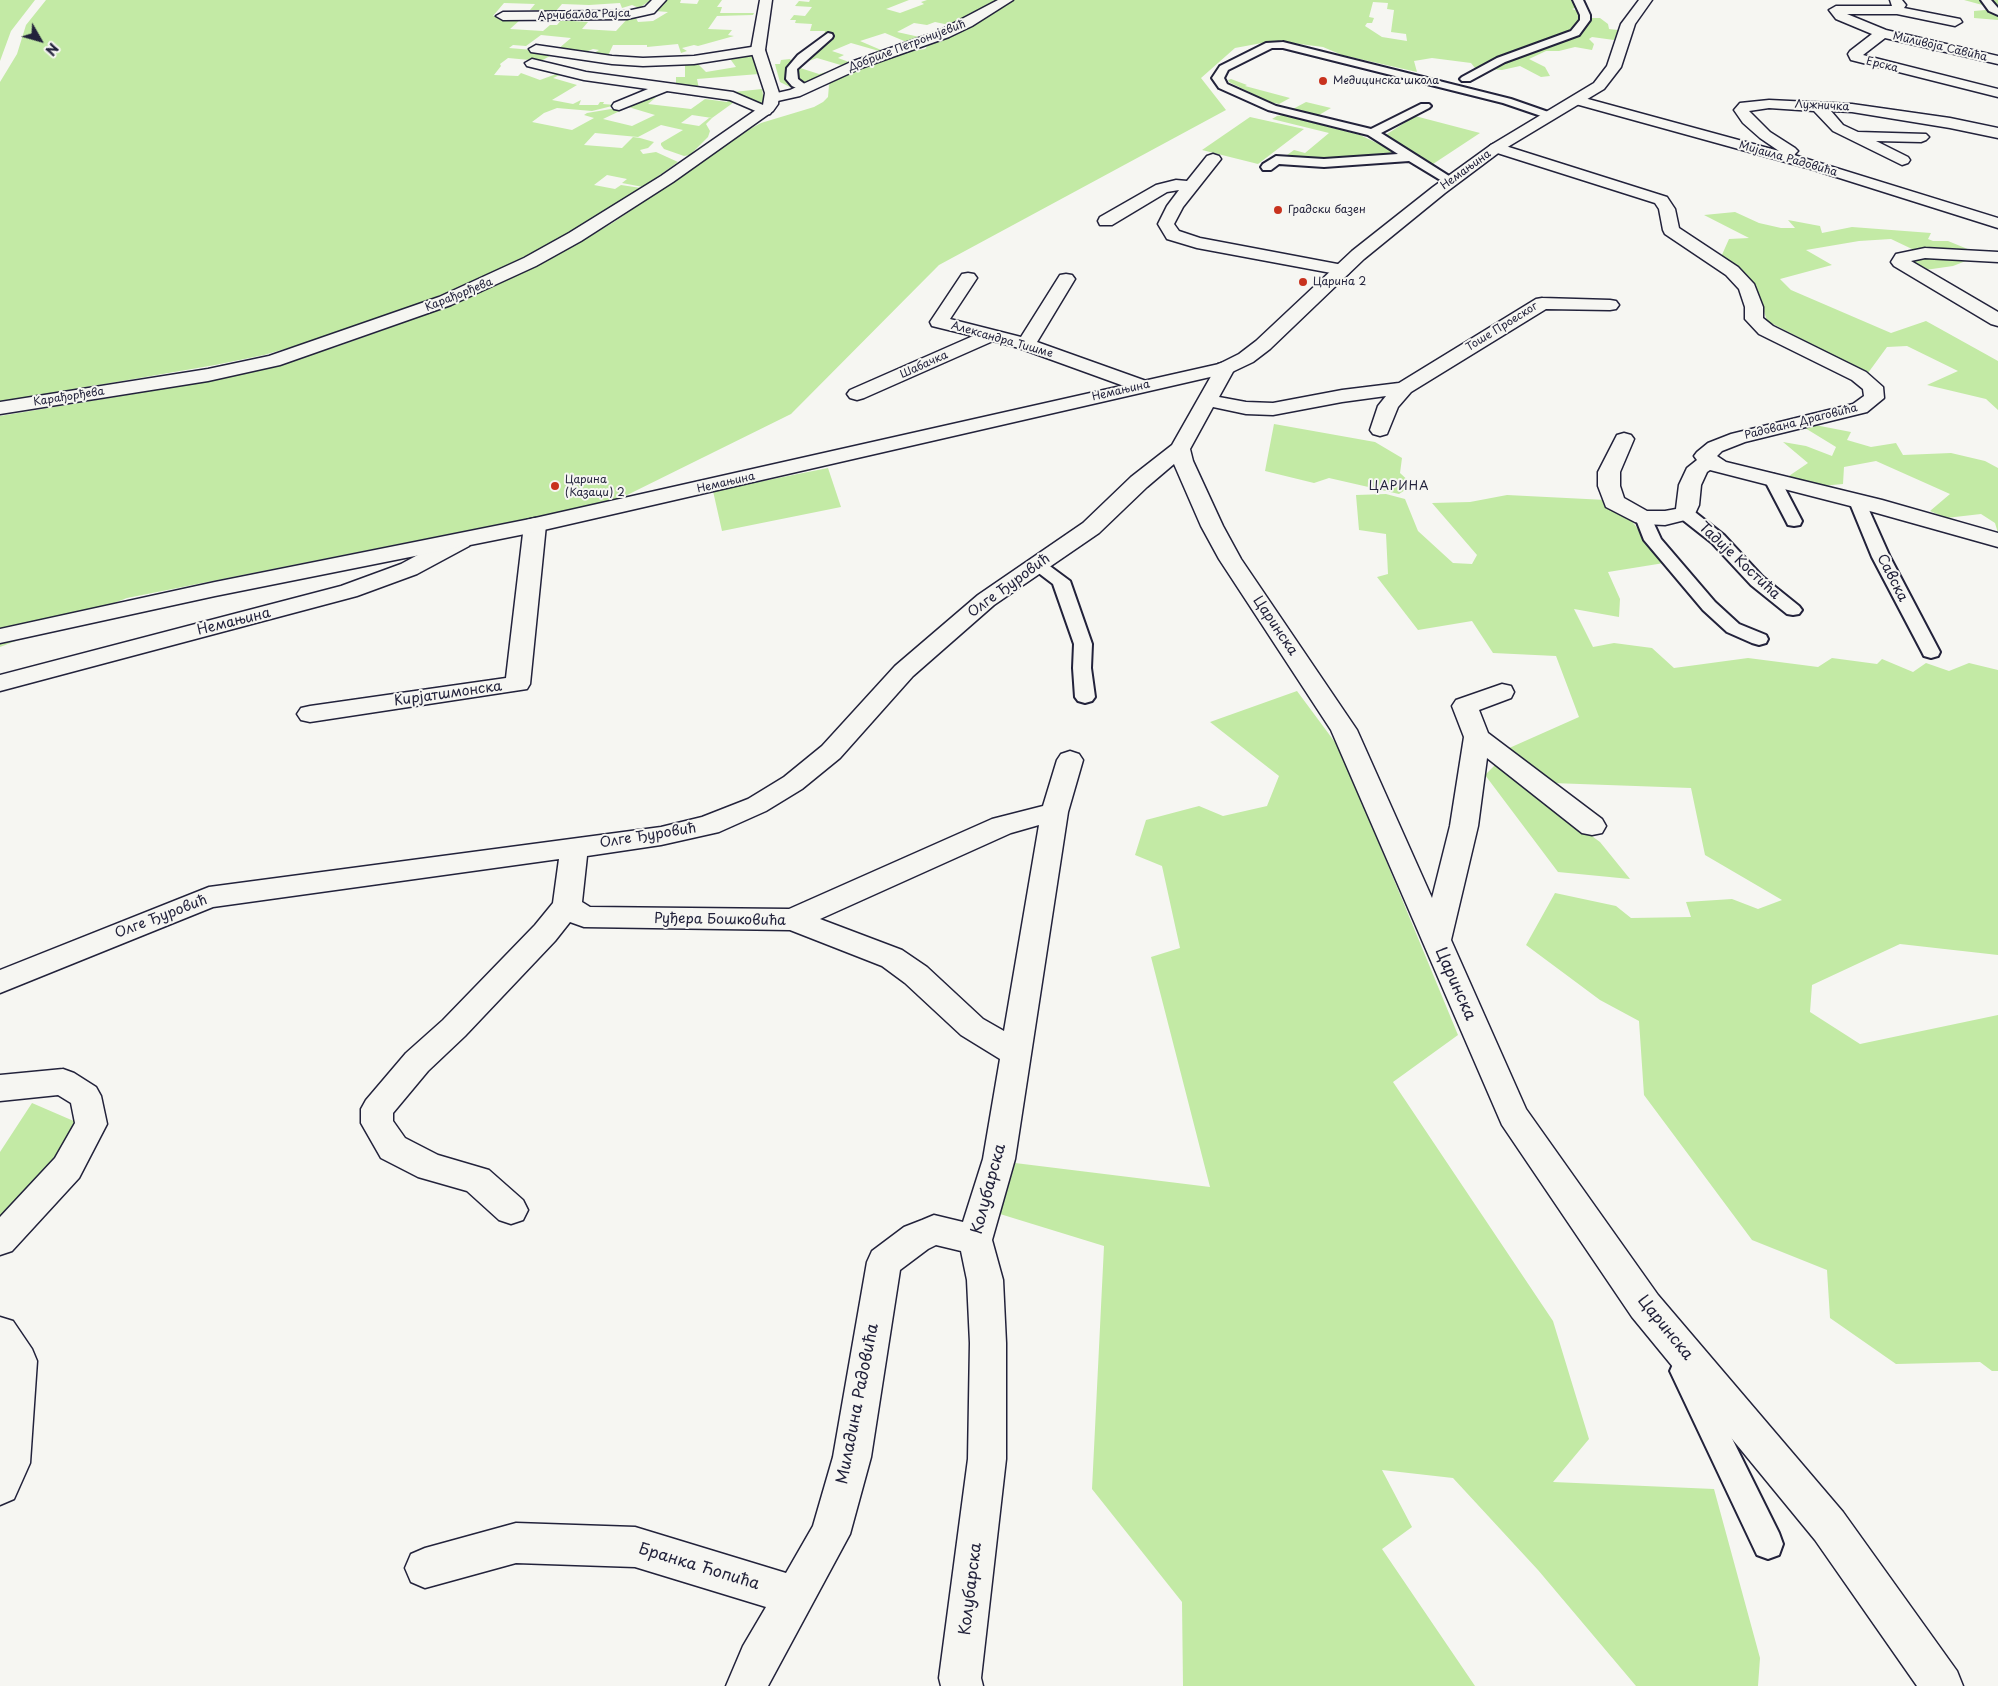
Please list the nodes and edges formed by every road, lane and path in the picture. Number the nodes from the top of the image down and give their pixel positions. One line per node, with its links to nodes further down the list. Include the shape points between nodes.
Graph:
1 (660, 0): 10 (street, Арчибалда Рајса, via 649,10 627,15)
2 (766, 0): 16 (street)
3 (1007, 0): 20 (street, Добриле Петронијевић, via 944,34 856,65)
4 (1578, 0): 28 (lane, via 1585,20 1575,33 1501,60 1469,77)
5 (1646, 0): 12 (street, Немањина)
6 (1986, 0): 9 (lane)
7 (1897, 5): 11 (street); 13 (street, via 1836,10 1841,16)
8 (1623, 7): 12 (street)
9 (1998, 12)
10 (503, 16)
11 (1955, 22)
12 (1628, 24): 22 (street, Немањина, via 1618,60 1611,72 1599,86)
13 (1882, 33): 17 (street, Миливоја Савића); 21 (street, Ерска, via 1855,54 1856,57)
14 (828, 36): 20 (lane, via 792,68 792,79)
15 (528, 48): 16 (street, via 643,62 694,60)
16 (758, 50): 23 (street)
17 (1998, 60)
18 (532, 63): 19 (street, via 584,76)
19 (664, 87): 23 (street, via 733,96); 24 (street)
20 (805, 89): 23 (street, Добриле Петронијевић)
21 (1998, 93)
22 (1576, 100): 28 (street, Немањина); 38 (street, Мијаила Радовића)
23 (769, 105): 57 (street, Карађорђева, via 667,179 575,237 506,275 445,301 273,361 208,375)
24 (619, 106)
25 (1425, 106): 30 (lane)
26 (1818, 106): 31 (street, Лужничка, via 1903,115); 32 (street, via 1838,128); 38 (street, Лужничка, via 1769,104 1745,106 1741,110 1765,135)
27 (1272, 108): 28 (lane, via 1222,86 1218,78 1224,68 1275,45); 29 (lane); 30 (lane)
28 (1555, 113): 34 (street, Немањина)
29 (1261, 116)
30 (1372, 133): 35 (lane)
31 (1998, 133)
32 (1853, 136): 33 (street); 37 (street)
33 (1922, 137)
34 (1496, 148): 40 (street, Немањина); 61 (street, Радована Драговића, via 1661,200 1667,209 1671,230 1732,271 1748,288 1754,319 1766,330 1873,386 1874,398 1860,408 1738,438 1715,447 1704,456)
35 (1411, 157): 39 (lane, via 1324,163 1276,160); 40 (lane)
36 (1213, 159): 41 (street)
37 (1902, 160)
38 (1818, 166): 43 (street, Мијаила Радовића)
39 (1267, 167)
40 (1451, 181): 45 (street, Немањина)
41 (1191, 186): 42 (street, via 1162,188); 45 (street, via 1166,224 1173,235 1197,243)
42 (1106, 222)
43 (1998, 223)
44 (1998, 257): 49 (street, via 1925,252 1902,258 1900,262)
45 (1342, 270): 52 (street, Немањина, via 1263,345)
46 (968, 278): 50 (street, Александра Тишме, via 939,322)
47 (1066, 279): 51 (street)
48 (1610, 305): 54 (street, Тоше Проеског, via 1542,303)
49 (1998, 320)
50 (992, 335): 51 (street, Александра Тишме); 55 (street, Шабачка)
51 (1026, 344): 53 (street, Александра Тишме)
52 (1225, 368): 53 (street, Немањина); 56 (street)
53 (1142, 386): 67 (street, Немањина)
54 (1404, 388): 56 (street, Тоше Проеског, via 1273,409 1246,408); 58 (street, Тоше Проеског, via 1388,406)
55 (857, 394)
56 (1207, 400): 60 (street)
57 (0, 408)
58 (1380, 430)
59 (1624, 439): 65 (street, Тадије Костића, via 1609,472 1609,486 1614,502)
60 (1180, 449): 70 (street, Олге Ђуровић, via 1139,482 1091,528); 86 (street, Царинска, via 1200,500 1230,559 1344,730)
61 (1711, 461): 62 (street, via 1719,466); 64 (street, Тадије Костића, via 1698,468 1690,485)
62 (1772, 479): 63 (street); 66 (lane)
63 (1857, 501): 68 (street); 74 (lane, Савска, via 1881,558)
64 (1685, 513): 65 (street, Тадије Костића, via 1665,518); 71 (lane, Тадије Костића, via 1718,539 1758,581)
65 (1643, 517): 73 (lane, via 1653,540 1709,606 1733,628)
66 (1794, 521)
67 (535, 525): 69 (street, Немањина); 78 (street, Кирјатшмонска, via 518,684)
68 (1998, 540)
69 (461, 541): 72 (street, Немањина, via 215,588); 75 (street, Немањина, via 409,569 349,591)
70 (1037, 565): 77 (lane, via 1061,581 1083,644); 83 (street, Олге Ђуровић, via 986,600 904,672 831,752 793,783 757,805 709,826)
71 (1793, 610)
72 (0, 636)
73 (1759, 638)
74 (1930, 652)
75 (0, 683)
76 (1502, 692): 79 (street, Царинска, via 1465,706)
77 (1086, 697)
78 (310, 714)
79 (1477, 738): 82 (street); 86 (street, Царинска, via 1464,826)
80 (1070, 760): 81 (street, Колубарска)
81 (1055, 812): 85 (street, via 1002,826); 88 (street, Колубарска)
82 (1592, 826)
83 (574, 848): 84 (street); 87 (street, Олге Ђуровић, via 209,897)
84 (567, 906): 85 (street, Руђера Бошковића, via 584,917); 90 (street, via 454,1028 417,1062 377,1109 377,1123 393,1148 430,1167 477,1180)
85 (792, 920): 88 (street, Руђера Бошковића, via 892,958 916,975 972,1027)
86 (1436, 940): 93 (street, Царинска, via 1513,1116 1645,1306)
87 (0, 982)
88 (1015, 1053): 92 (street, Колубарска, via 999,1160)
89 (0, 1088): 91 (street, via 63,1082 85,1096 91,1124 67,1168)
90 (511, 1210)
91 (0, 1240)
92 (974, 1240): 98 (street, Миладина Радовића, via 934,1230 916,1238 884,1262 852,1457 830,1534); 100 (street, Колубарска, via 985,1280 987,1459 960,1678)
93 (1664, 1328): 96 (lane); 101 (street, Царинска, via 1829,1526)
94 (0, 1333): 95 (street, via 19,1361 11,1463)
95 (0, 1486)
96 (1768, 1544)
97 (425, 1568): 98 (street, Бранка Ћопића, via 516,1543 636,1547)
98 (796, 1596): 99 (street, Миладина Радовића)
99 (747, 1686)
100 (962, 1686)
101 (1942, 1686)

